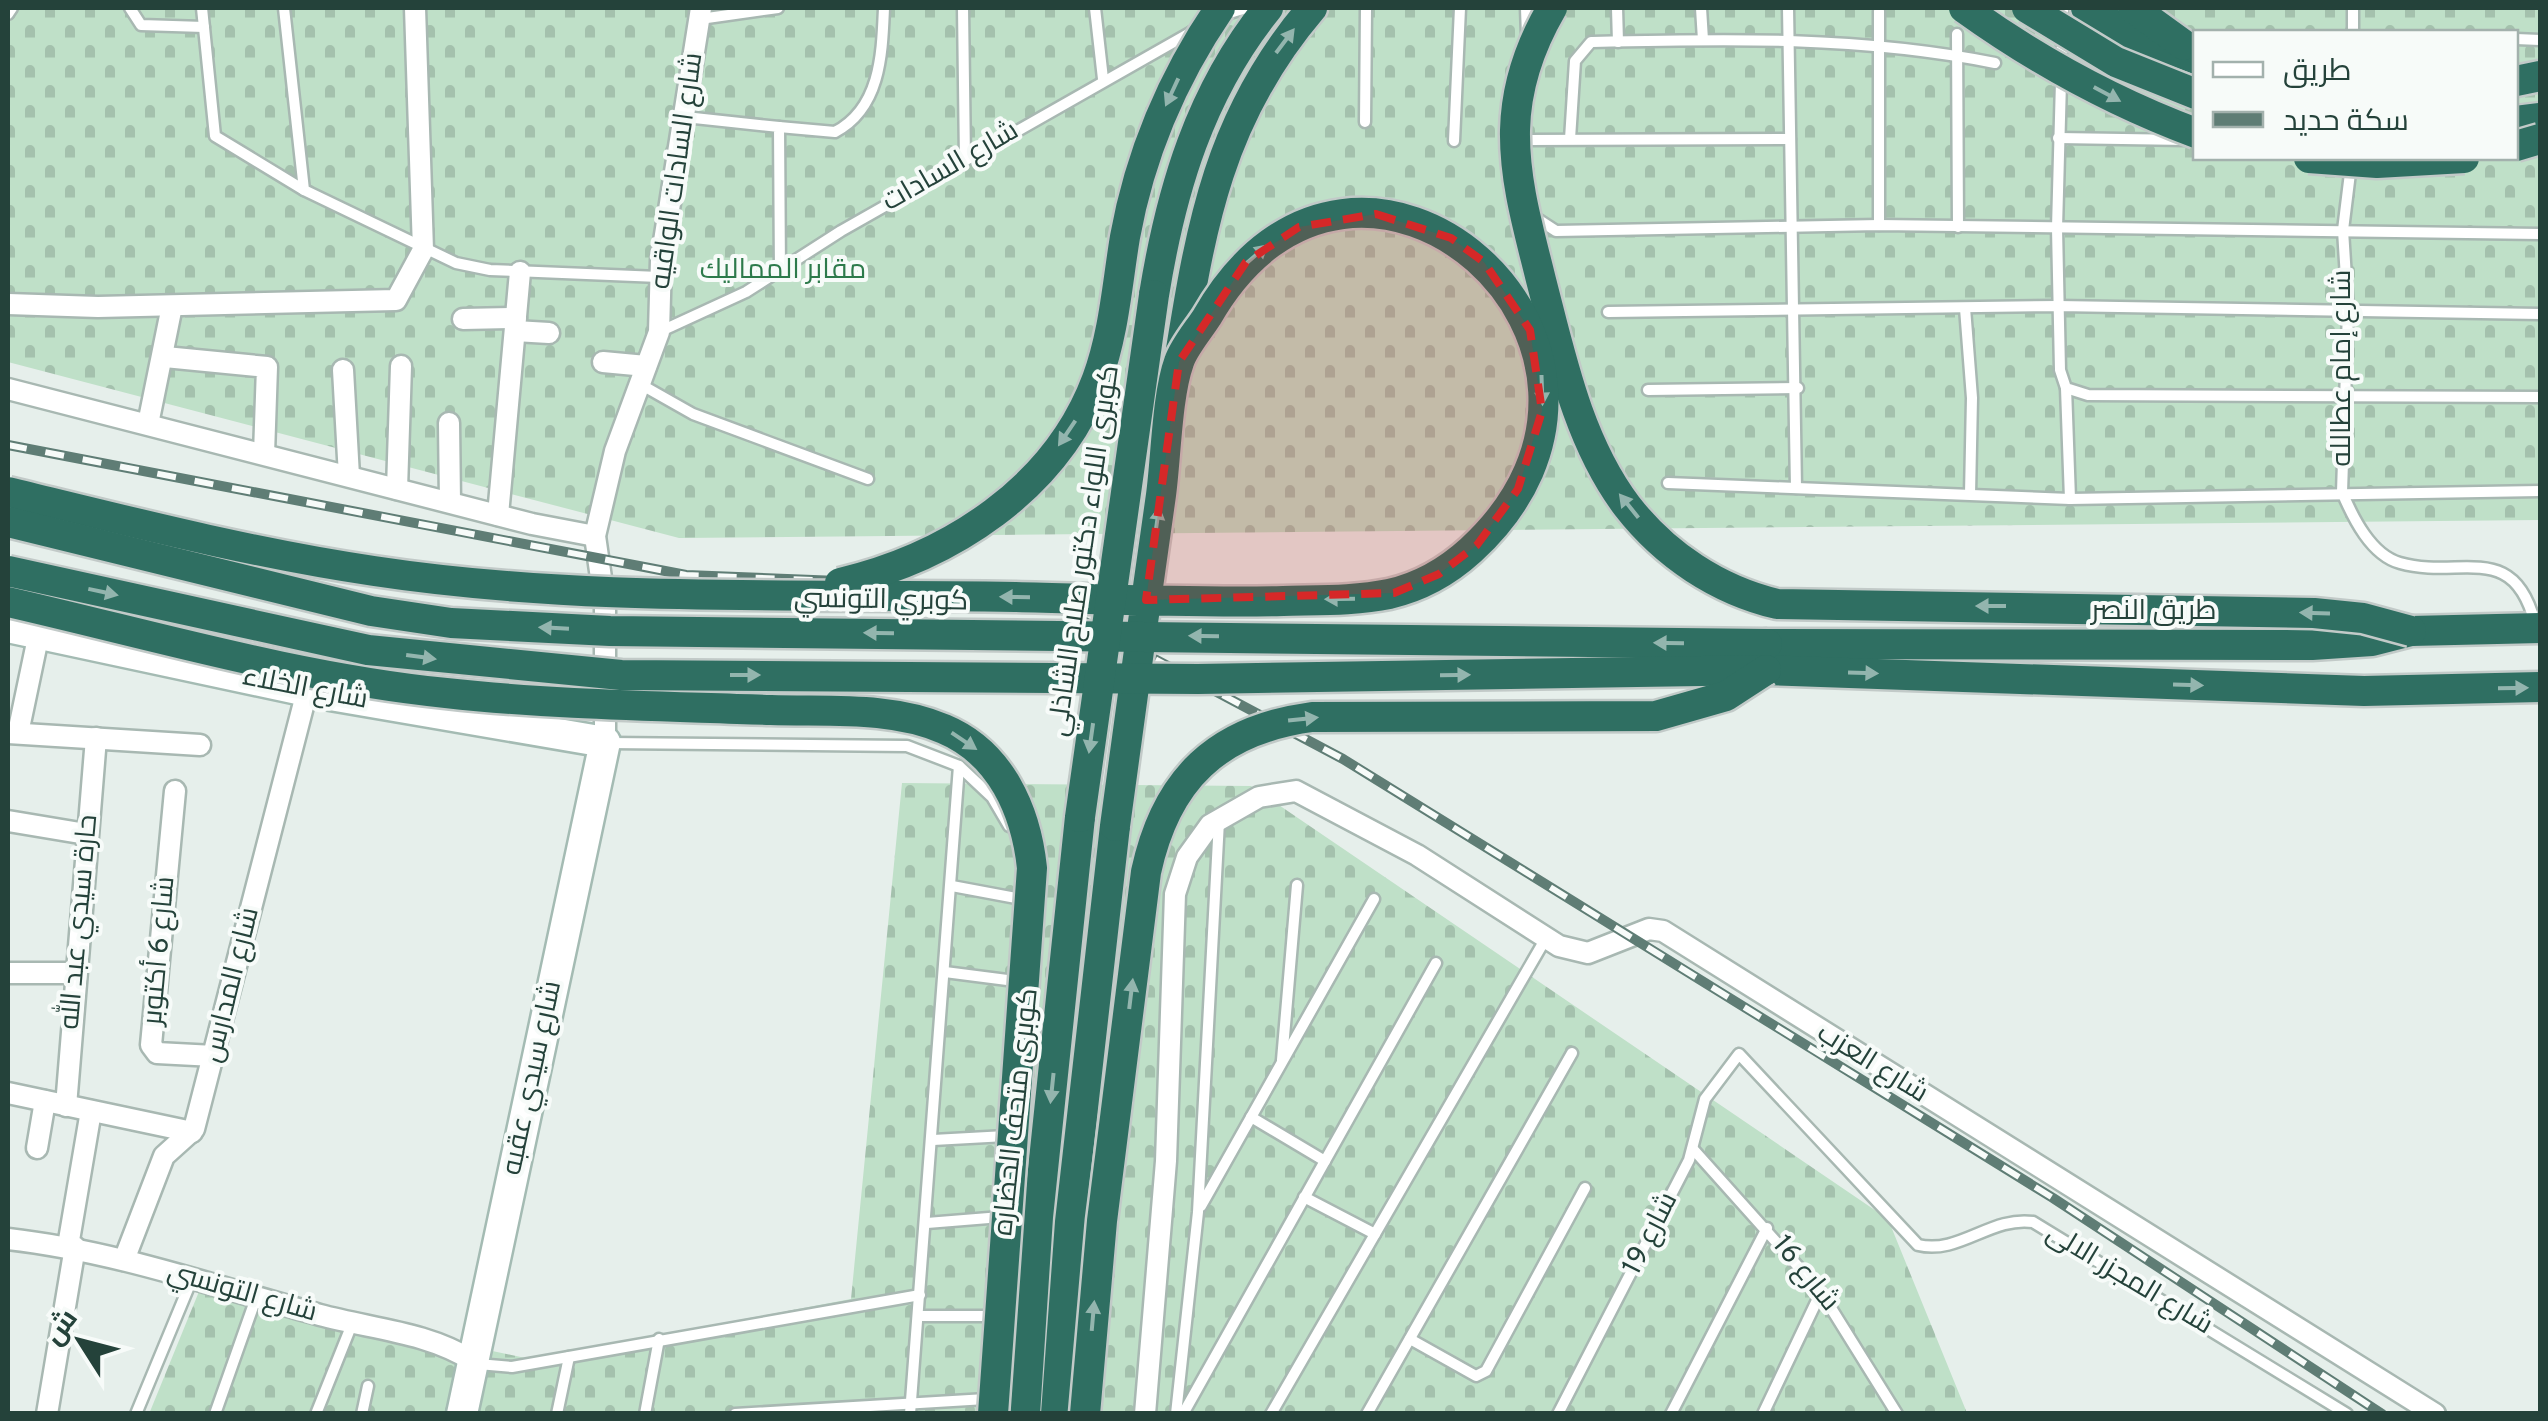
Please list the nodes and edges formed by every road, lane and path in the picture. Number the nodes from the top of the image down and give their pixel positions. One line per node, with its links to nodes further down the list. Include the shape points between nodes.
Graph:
1 (12, 8): 27 (lane)
2 (130, 8): 29 (lane, via 141,25)
3 (202, 8): 29 (lane)
4 (284, 8): 54 (lane)
5 (414, 8): 61 (street)
6 (778, 8): 26 (lane)
7 (884, 8): 42 (lane, via 874,88 863,109 835,132)
8 (963, 8): 50 (lane)
9 (1095, 8): 38 (lane)
10 (1220, 8): 107 (highway, one-way to 107, bridge, via 1182,70 1149,145 1096,381 1056,450 993,515 944,546 874,574)
11 (1246, 8): 38 (lane, شارع السادات)
12 (1268, 8): 122 (highway, كوبرى اللواء دكتور صلاح الشاذلي, one-way to 122, bridge, via 1212,94 1174,189)
13 (1312, 8): 79 (highway, one-way to 13, via 1218,167 1255,85)
14 (1366, 8): 41 (lane)
15 (1460, 8): 49 (lane)
16 (1526, 8): 46 (lane)
17 (1552, 8): 111 (highway, one-way to 17, bridge, via 2314,613 1777,604 1746,597 1694,569 1630,510 1610,482 1556,344 1522,197 1515,130 1531,48)
18 (1617, 8): 32 (lane)
19 (1701, 8): 31 (lane)
20 (1788, 8): 30 (lane)
21 (2027, 8): 39 (highway, bridge, via 2116,62)
22 (2063, 8): 44 (lane)
23 (2086, 8): 36 (highway, via 2132,36)
24 (2134, 8): 34 (highway)
25 (1879, 12): 33 (lane)
26 (700, 13): 40 (street, شارع السادات الواقيه)
27 (8, 14)
28 (1960, 21): 35 (lane); 43 (highway, one-way to 43, bridge)
29 (204, 27): 54 (lane, via 214,136)
30 (1789, 38): 31 (lane); 33 (lane); 45 (lane)
31 (1702, 40): 32 (lane)
32 (1618, 42): 47 (lane, via 1591,42 1577,54)
33 (1879, 44): 35 (lane); 55 (lane)
34 (2193, 49)
35 (1957, 56): 37 (lane); 57 (lane)
36 (2193, 58)
37 (1995, 63)
38 (1103, 79): 50 (lane, شارع السادات)
39 (2193, 93)
40 (685, 116): 42 (lane); 64 (street, شارع السادات الواقيه)
41 (1366, 122)
42 (779, 127): 63 (lane)
43 (2193, 132)
44 (2058, 138): 48 (lane); 58 (lane)
45 (1790, 139): 47 (lane); 56 (lane)
46 (1528, 140): 47 (lane); 56 (lane, via 1534,212 1548,230)
47 (1570, 140)
48 (2193, 140)
49 (1454, 141)
50 (964, 160): 63 (lane, شارع السادات)
51 (2343, 160): 53 (highway, bridge)
52 (2352, 160): 59 (lane, شارع إمام عطالله)
53 (2420, 160)
54 (304, 190): 61 (lane)
55 (1879, 225): 56 (lane); 57 (lane)
56 (1792, 226): 69 (lane)
57 (1958, 226): 58 (lane)
58 (2057, 228): 59 (lane); 67 (lane)
59 (2342, 230): 60 (lane); 70 (lane, شارع إمام عطالله)
60 (2540, 234)
61 (423, 250): 62 (lane, via 456,263); 66 (street, via 401,294 389,302)
62 (520, 272): 64 (lane); 74 (street)
63 (780, 273): 75 (lane, شارع السادات)
64 (659, 277): 75 (street, شارع السادات الواقيه)
65 (8, 304): 66 (street)
66 (172, 306): 77 (street)
67 (2058, 306): 68 (lane); 70 (lane); 85 (lane)
68 (1965, 308): 69 (lane); 100 (lane)
69 (1793, 310): 71 (lane); 84 (lane)
70 (2348, 310): 72 (lane); 88 (lane, شارع إمام عطالله)
71 (1608, 312)
72 (2540, 314)
73 (463, 319): 74 (street)
74 (516, 325): 76 (street); 103 (street)
75 (659, 332): 82 (street, شارع السادات الواقيه)
76 (549, 333)
77 (165, 358): 89 (street); 91 (street, via 267,367)
78 (603, 362): 82 (street)
79 (1179, 362): 107 (highway, one-way to 107, bridge, via 1229,281 1270,242 1334,216 1414,221 1484,262 1511,293 1541,370 1535,451 1518,489 1477,544 1438,574 1394,593 1243,602); 187 (highway, one-way to 79, bridge, via 1070,1222 1115,826)
80 (401, 366): 95 (street)
81 (343, 370): 92 (street)
82 (643, 375): 93 (lane, via 693,414); 105 (street, شارع السادات الواقيه)
83 (8, 388): 89 (street)
84 (1798, 388): 86 (lane); 96 (lane)
85 (2066, 388): 88 (lane, via 2088,395); 101 (lane)
86 (1648, 390)
87 (2540, 398): 88 (lane)
88 (2346, 399): 99 (lane, شارع إمام عطالله)
89 (148, 424): 91 (street)
90 (449, 424): 102 (street)
91 (264, 454): 92 (street)
92 (349, 476): 95 (street)
93 (868, 479)
94 (1668, 483): 96 (lane)
95 (396, 488): 102 (street)
96 (1796, 488): 100 (lane)
97 (2540, 491): 99 (lane)
98 (8, 492): 107 (highway, bridge, via 372,571 516,587)
99 (2342, 492): 101 (lane); 110 (lane, شارع إمام عطالله, via 2380,552 2400,564 2496,569 2514,578)
100 (1970, 494): 101 (lane)
101 (2070, 499)
102 (450, 502): 103 (street)
103 (498, 515): 105 (street)
104 (8, 522): 113 (highway, كوبري التونسي, one-way to 104, bridge, via 451,623 371,610)
105 (594, 536): 118 (street, شارع السادات الواقيه, via 605,606)
106 (8, 571): 113 (highway, one-way to 113, bridge, via 368,650 621,676 1198,679)
107 (779, 592)
108 (8, 602): 174 (highway, one-way to 174, bridge, via 365,683 549,701 885,714 948,730 976,749 1018,802 1032,868 1018,1119)
109 (8, 627): 112 (street, شارع الخلاء)
110 (2539, 628): 111 (highway, طريق النصر)
111 (2411, 631): 113 (highway, طريق النصر, via 2312,645)
112 (38, 632): 115 (street, شارع الخلاء); 116 (street)
113 (1766, 657): 114 (highway, one-way to 114, via 2364,691); 188 (highway, one-way to 113, bridge, via 1146,872 1160,822 1188,776 1243,734 1312,717 1656,716 1703,706)
114 (2540, 688)
115 (306, 691): 118 (street, شارع الخلاء); 138 (street, شارع المدارس)
116 (13, 733): 117 (street)
117 (96, 738): 119 (street); 125 (street, حارة سيدي عبد الله)
118 (604, 742): 120 (lane, via 907,746); 171 (street, شارع سيدي عقبه)
119 (200, 745)
120 (959, 766): 127 (lane); 129 (lane, via 1003,814 1018,856)
121 (175, 790): 138 (street, شارع 6 أكتوبر, via 151,1045 158,1053)
122 (1080, 817): 186 (highway, كوبرى متحف الحضاره, one-way to 186, via 1038,1217)
123 (1219, 819): 130 (street, شارع العزب, via 1259,797 1296,791 1417,856); 153 (lane); 189 (street, via 1187,857 1175,894 1166,1161)
124 (8, 821): 125 (street)
125 (86, 834): 134 (street, حارة سيدي عبد الله)
126 (1297, 885): 139 (lane)
127 (952, 886): 129 (lane); 132 (lane)
128 (1374, 898): 139 (lane)
129 (1021, 899): 135 (lane)
130 (1546, 938): 157 (lane); 199 (street, شارع العزب, via 1588,953 1649,929 1663,931)
131 (1436, 964): 150 (lane)
132 (945, 972): 135 (lane); 147 (lane)
133 (8, 973): 134 (street)
134 (76, 973): 142 (street, حارة سيدي عبد الله)
135 (1015, 981): 146 (lane)
136 (1572, 1053): 169 (lane)
137 (1739, 1054): 149 (lane, شارع 19, via 1705,1099); 198 (lane, شارع المجزر الالى, via 1918,1245 1948,1246 2002,1222 2033,1222)
138 (214, 1056): 145 (street, شارع المدارس)
139 (1282, 1066): 144 (lane)
140 (8, 1093): 141 (street)
141 (44, 1101): 142 (street); 148 (street)
142 (66, 1106): 143 (street)
143 (90, 1111): 145 (street); 159 (street)
144 (1251, 1117): 150 (lane); 153 (lane)
145 (192, 1132): 160 (street, شارع المدارس, via 164,1156)
146 (1006, 1136): 147 (lane); 154 (lane)
147 (933, 1140): 155 (lane)
148 (36, 1148)
149 (1693, 1149): 156 (lane, شارع 16); 193 (lane, شارع 19)
150 (1325, 1161): 152 (lane)
151 (1585, 1188): 169 (lane, via 1486,1371 1464,1372)
152 (1304, 1198): 157 (lane); 190 (lane)
153 (1198, 1212): 190 (lane)
154 (1001, 1217): 155 (lane); 166 (lane)
155 (927, 1223): 163 (lane)
156 (1767, 1228): 162 (lane, شارع 16); 194 (lane)
157 (1375, 1234): 191 (lane)
158 (8, 1239): 159 (street, شارع التونسي)
159 (72, 1246): 160 (street, شارع التونسي); 176 (street)
160 (124, 1260): 161 (street, شارع التونسي)
161 (192, 1278): 164 (street, شارع التونسي); 177 (lane)
162 (1821, 1292): 173 (lane, شارع 16); 195 (lane)
163 (920, 1296): 165 (lane); 168 (lane)
164 (256, 1298): 167 (street, شارع التونسي); 178 (lane)
165 (918, 1316): 166 (lane); 175 (lane)
166 (993, 1316): 174 (lane)
167 (352, 1324): 171 (street, شارع التونسي, via 432,1340); 179 (lane)
168 (659, 1339): 170 (lane); 183 (lane)
169 (1410, 1339): 192 (lane)
170 (569, 1356): 171 (lane, via 498,1368); 182 (lane)
171 (473, 1362): 181 (street, شارع سيدي عقبه)
172 (368, 1386): 180 (lane)
173 (1892, 1402): 196 (lane); 197 (lane, شارع 16)
174 (990, 1406): 175 (lane); 185 (lane)
175 (910, 1409): 184 (lane)
176 (46, 1414)
177 (136, 1414)
178 (215, 1414)
179 (316, 1414)
180 (362, 1414)
181 (462, 1414)
182 (557, 1414)
183 (645, 1414)
184 (735, 1414)
185 (985, 1414)
186 (1025, 1414)
187 (1056, 1414)
188 (1085, 1414)
189 (1145, 1414)
190 (1179, 1414)
191 (1271, 1414)
192 (1368, 1414)
193 (1558, 1414)
194 (1671, 1414)
195 (1763, 1414)
196 (1884, 1414)
197 (1898, 1414)
198 (2348, 1414)
199 (2435, 1414)

